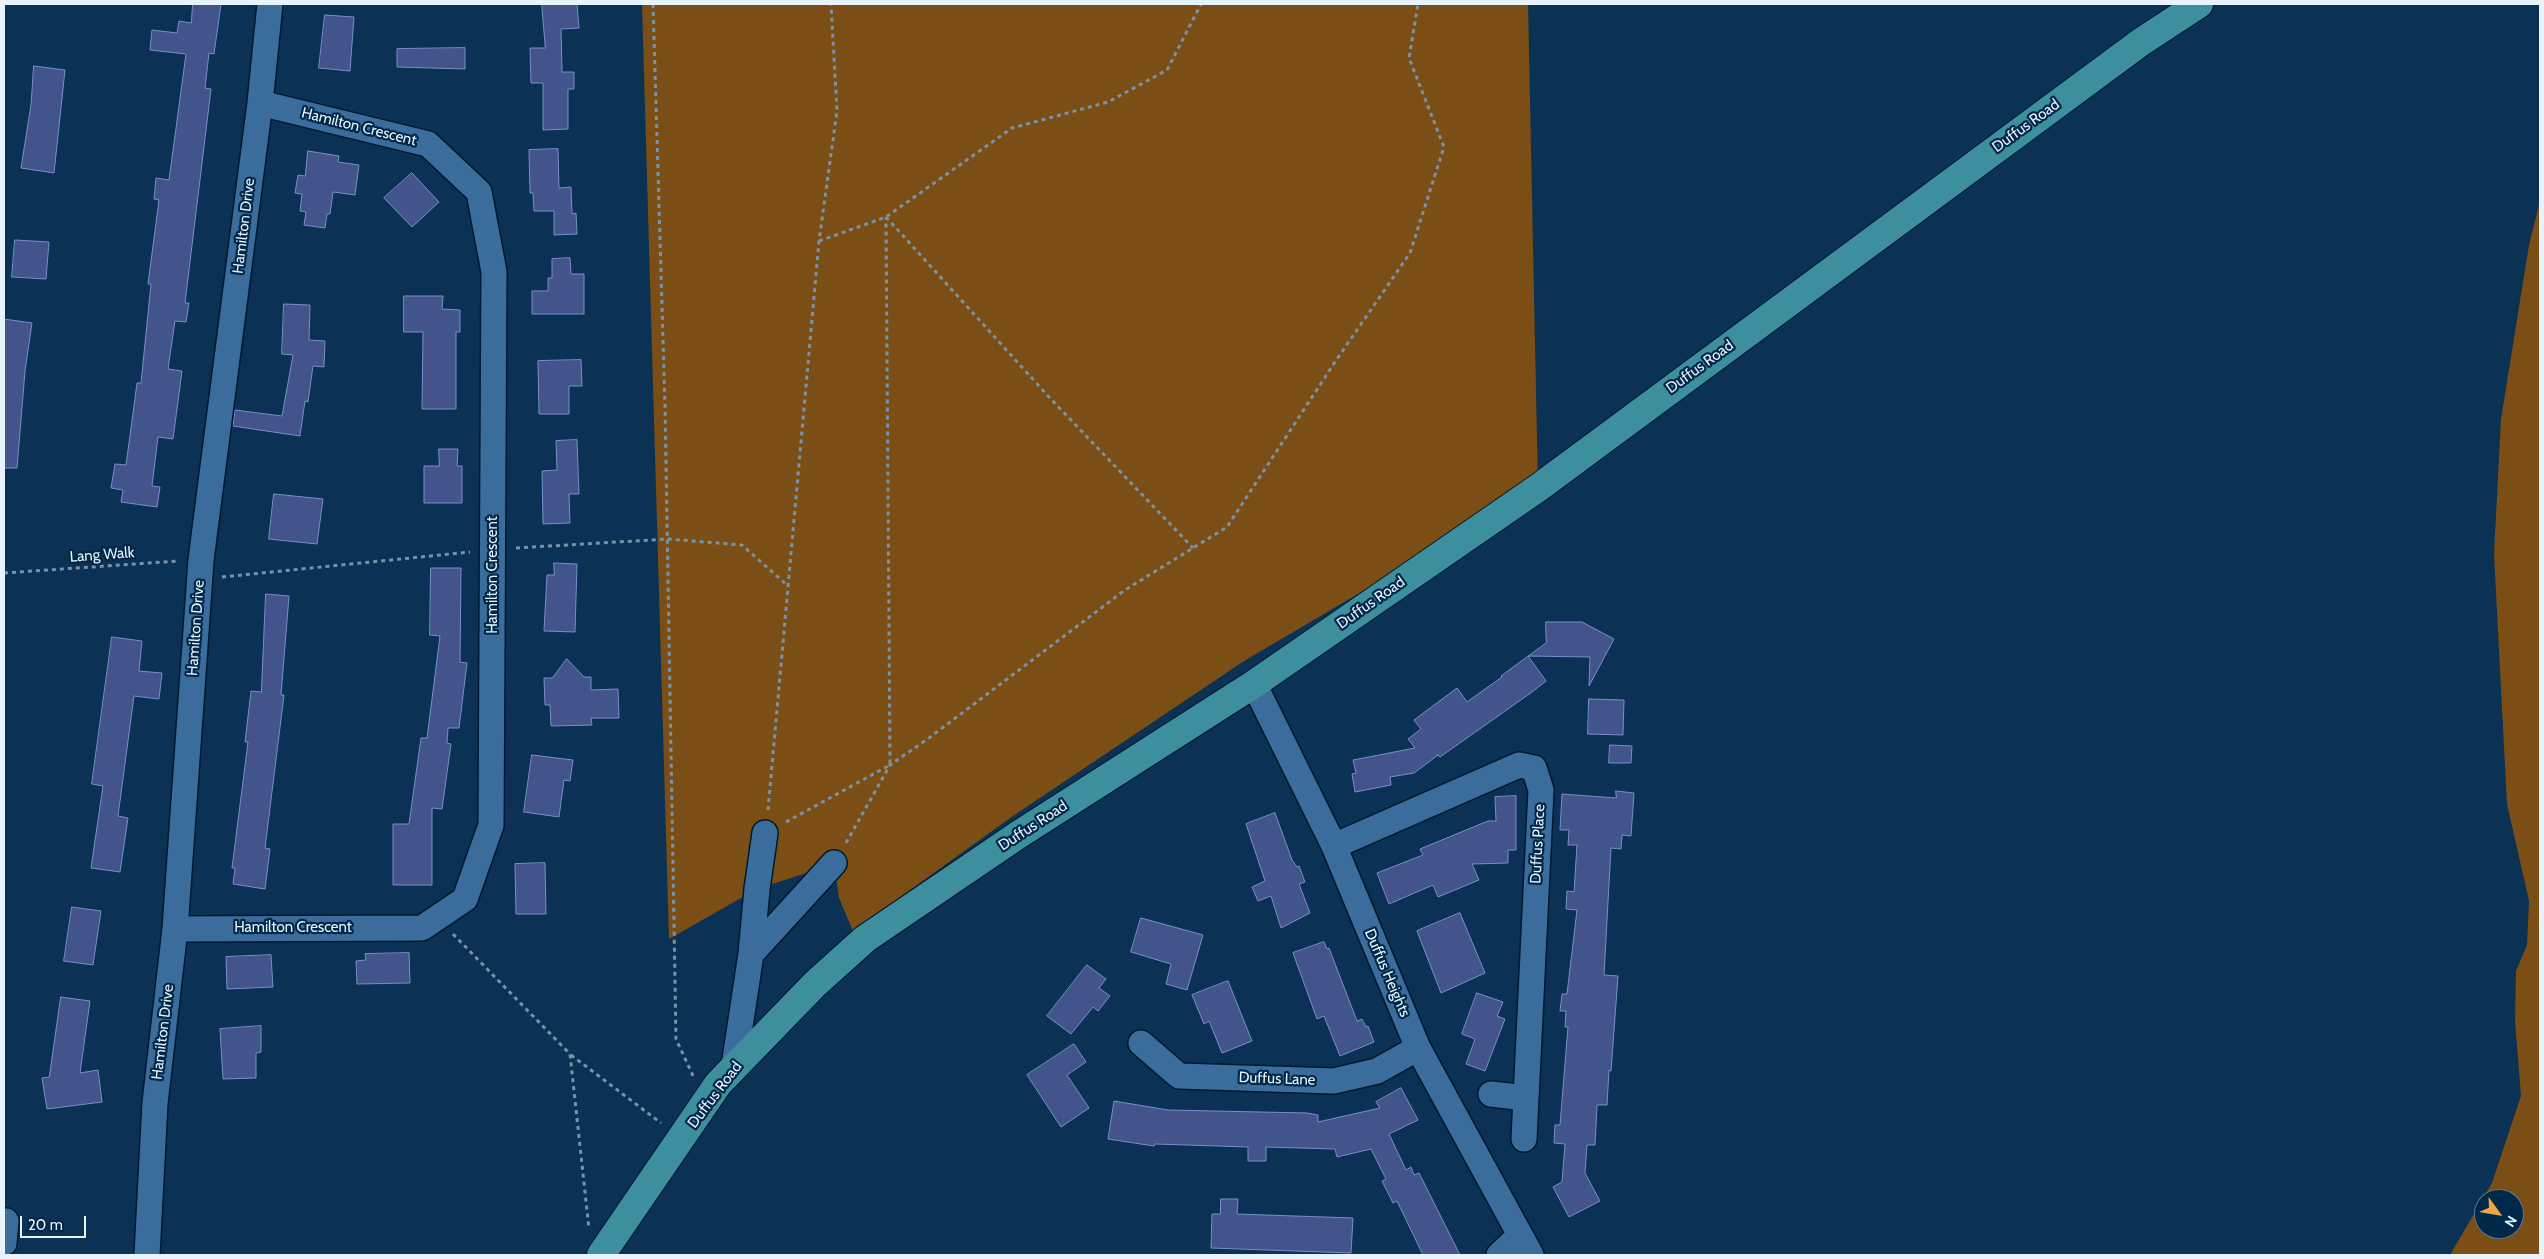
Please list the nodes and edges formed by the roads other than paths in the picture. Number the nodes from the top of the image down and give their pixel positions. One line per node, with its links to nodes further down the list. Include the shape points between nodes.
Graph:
1 (270, 4): 3 (street, Hamilton Drive)
2 (2199, 4): 4 (main road, Duffus Road, via 2141,42 1538,488)
3 (260, 103): 8 (street, Hamilton Drive, via 200,569); 8 (street, Hamilton Crescent, via 428,144 479,192 494,272 492,825 465,899 422,928)
4 (1254, 684): 6 (street, Duffus Heights); 12 (main road, Duffus Road, via 1018,835 865,939)
5 (766, 833): 9 (street)
6 (1334, 846): 11 (street, Duffus Heights); 14 (street, Duffus Place, via 1519,765 1534,768 1541,790)
7 (834, 864): 9 (street)
8 (175, 929): 18 (street, Hamilton Drive, via 155,1103)
9 (751, 954): 12 (street)
10 (1141, 1043): 11 (street, Duffus Lane, via 1179,1076 1334,1082 1377,1071)
11 (1418, 1048): 16 (street, Duffus Heights)
12 (734, 1066): 17 (main road, Duffus Road, via 682,1139)
13 (1491, 1094): 14 (street)
14 (1526, 1098): 15 (street, Duffus Place)
15 (1524, 1139)
16 (1525, 1245): 19 (street)
17 (595, 1246)
18 (147, 1255)
19 (1499, 1255)

